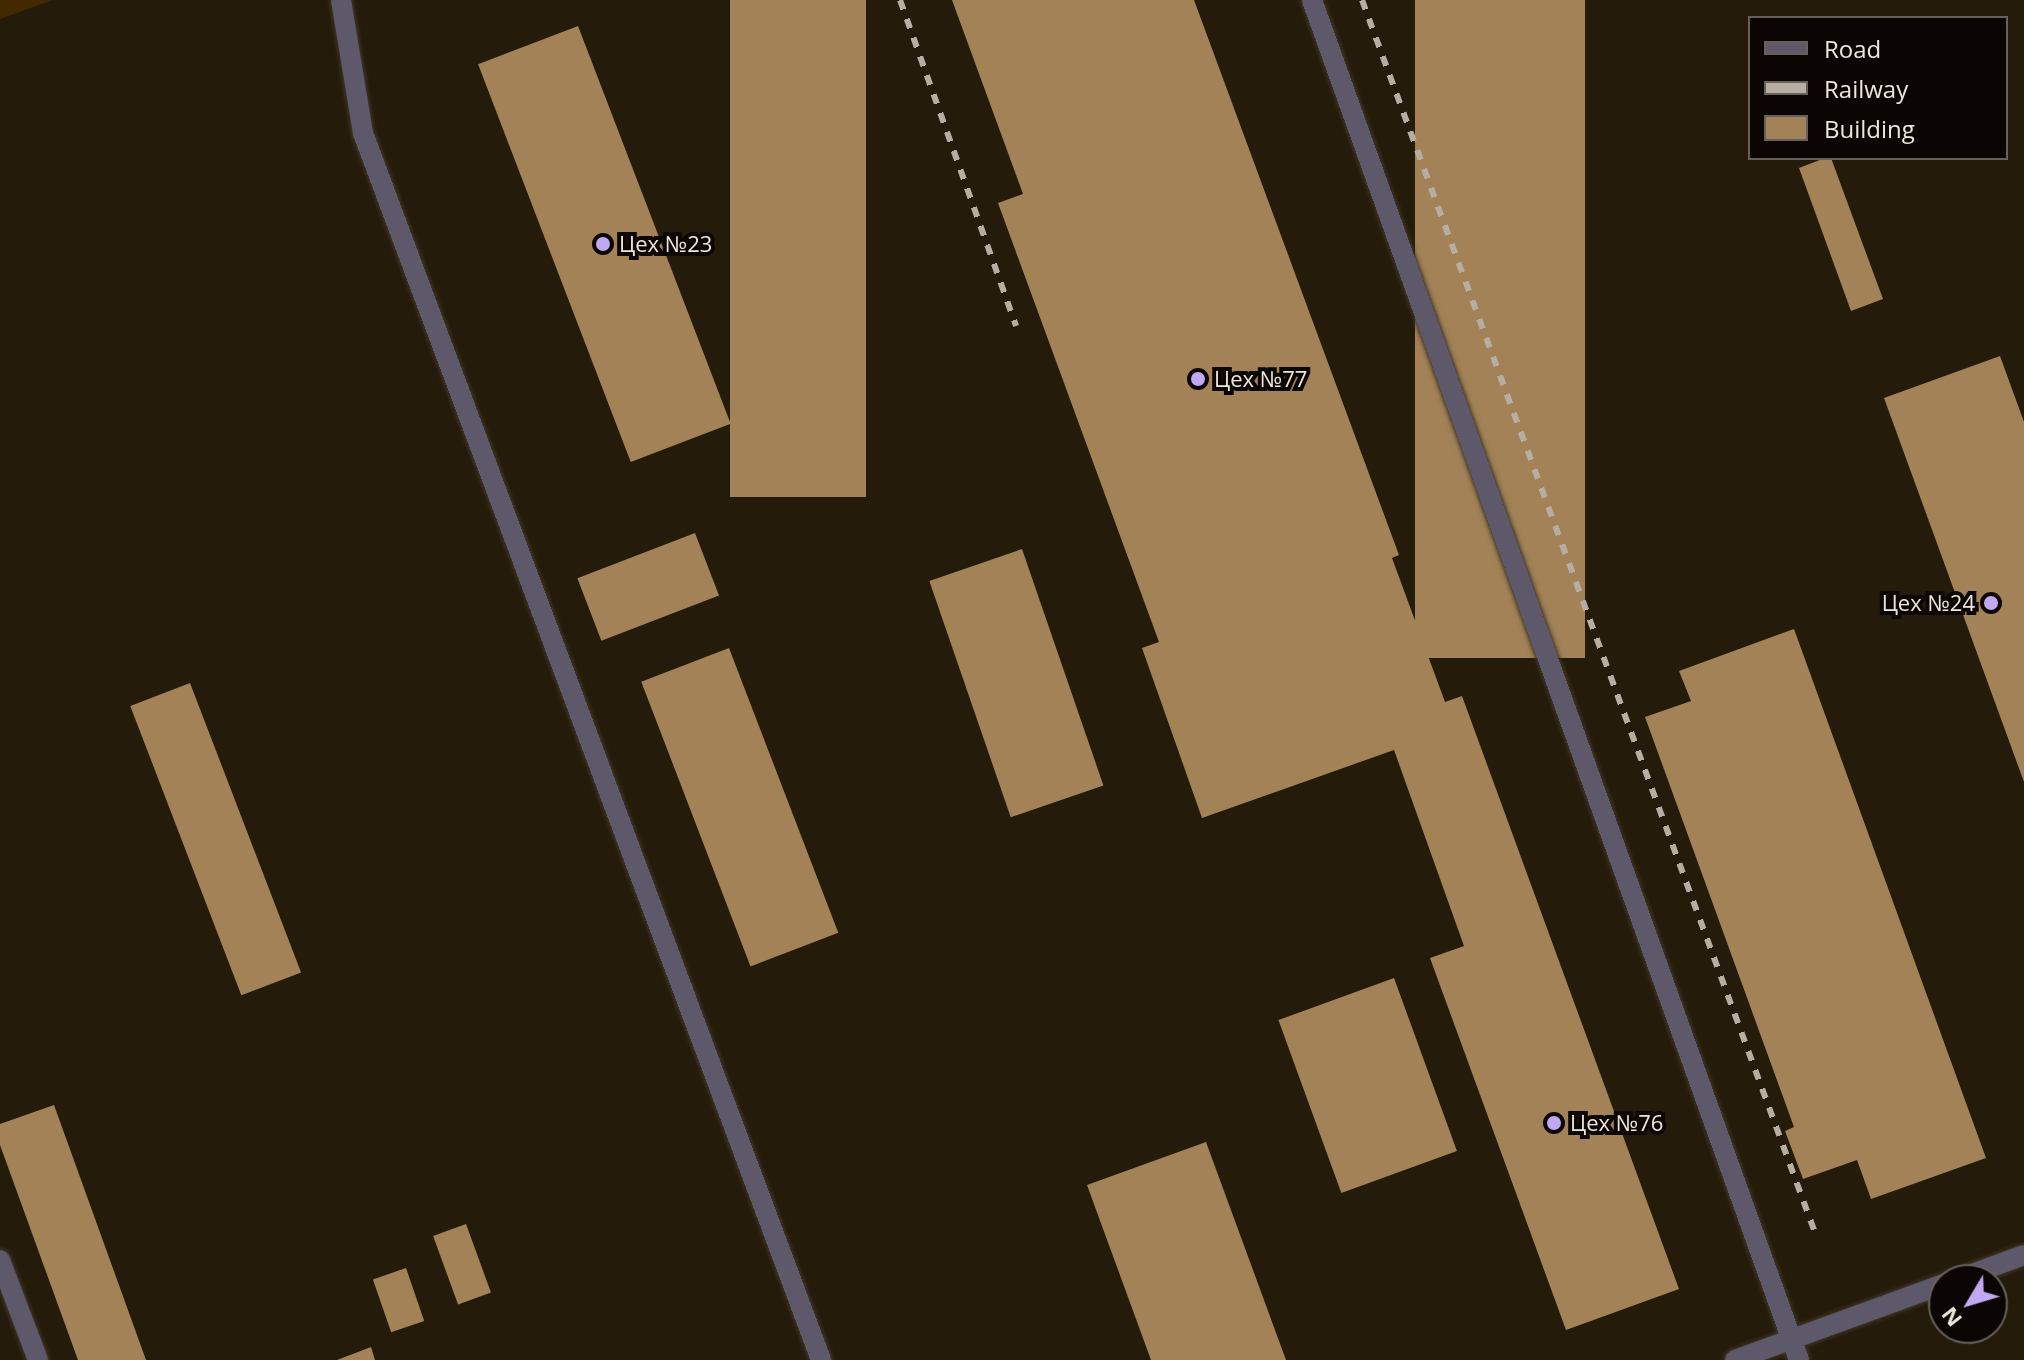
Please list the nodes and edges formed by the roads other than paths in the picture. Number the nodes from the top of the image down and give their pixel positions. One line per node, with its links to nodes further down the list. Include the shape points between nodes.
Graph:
1 (341, 0): 9 (street, via 363,133)
2 (1312, 0): 7 (street)
3 (2024, 1255): 5 (street)
4 (0, 1260): 8 (street)
5 (2000, 1264)
6 (1928, 1290): 7 (street)
7 (1791, 1339): 10 (street); 11 (street)
8 (38, 1360)
9 (821, 1360)
10 (1735, 1360)
11 (1799, 1360)

